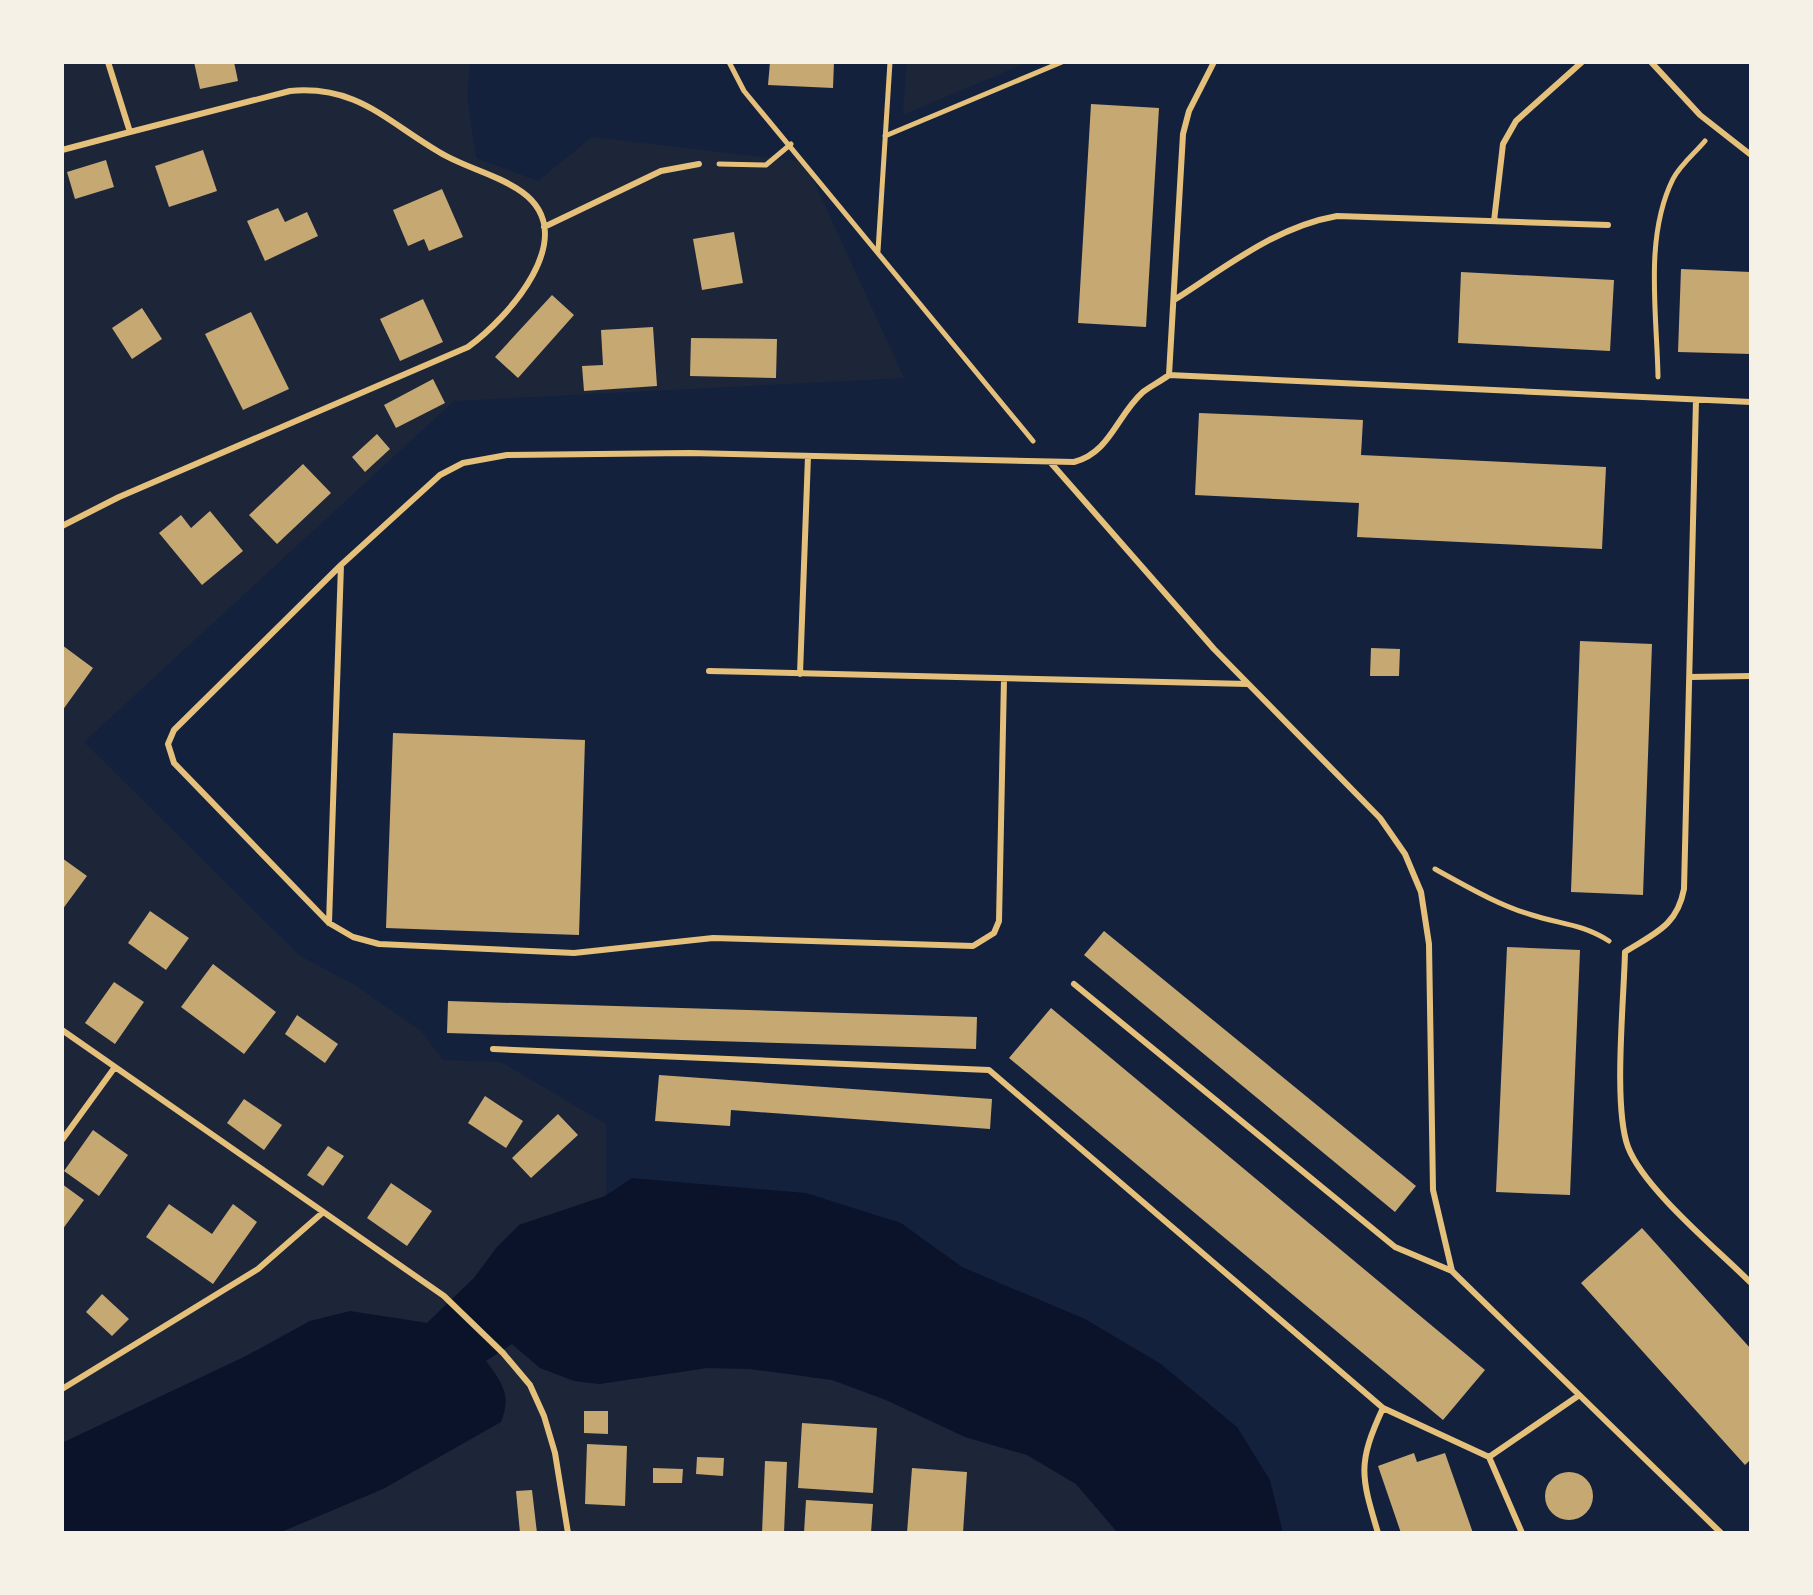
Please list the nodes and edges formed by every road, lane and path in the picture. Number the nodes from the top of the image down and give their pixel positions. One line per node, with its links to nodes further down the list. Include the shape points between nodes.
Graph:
1 (108, 62): 9 (lane)
2 (729, 62): 11 (path, via 744,91)
3 (890, 62): 10 (path)
4 (1062, 62): 10 (path)
5 (1214, 62): 19 (lane, via 1194,97 1183,134)
6 (1582, 62): 15 (lane, via 1516,121 1503,144)
7 (1651, 62): 8 (lane)
8 (1716, 129): 13 (lane); 21 (path, via 1674,176 1661,208 1656,249)
9 (130, 132): 12 (lane); 17 (lane, via 316,88 364,102 466,168 523,193 537,208)
10 (885, 136): 18 (path)
11 (791, 144): 14 (path, via 766,165); 18 (path)
12 (62, 150)
13 (1751, 155)
14 (699, 164): 17 (lane, via 661,171)
15 (1494, 221): 16 (lane); 19 (lane, via 1337,216 1308,221 1272,237)
16 (1608, 225)
17 (544, 227): 26 (lane, via 544,246 529,281 490,331 468,347)
18 (878, 251): 25 (path)
19 (1174, 300): 20 (lane)
20 (1169, 375): 21 (lane); 25 (lane, via 1142,393 1089,458)
21 (1658, 398): 22 (lane)
22 (1696, 400): 23 (lane); 31 (lane)
23 (1751, 402)
24 (808, 456): 25 (lane); 27 (lane, via 507,455 463,463 440,475); 29 (lane)
25 (1051, 463): 33 (lane)
26 (62, 526)
27 (341, 565): 35 (lane); 35 (lane, via 174,730 168,744 174,763)
28 (709, 671): 29 (lane)
29 (800, 674): 32 (lane)
30 (1751, 676): 31 (lane)
31 (1690, 677): 36 (lane, via 1680,911)
32 (1004, 679): 33 (lane); 35 (lane, via 999,921 994,933 973,946 681,938 574,953 379,944)
33 (1248, 684): 34 (lane, via 1380,818)
34 (1405, 854): 36 (path, via 1507,907 1593,930); 43 (lane, via 1421,892 1429,944 1431,1165)
35 (329, 923)
36 (1625, 952): 44 (lane, via 1621,1119 1628,1148 1644,1175)
37 (1074, 984): 43 (lane, via 1395,1247)
38 (62, 1030): 40 (lane)
39 (493, 1049): 47 (lane, via 989,1070)
40 (115, 1067): 41 (lane); 42 (lane)
41 (62, 1140)
42 (321, 1214): 45 (lane, via 258,1269); 49 (lane, via 444,1296 530,1385 555,1453)
43 (1452, 1271): 46 (lane)
44 (1751, 1283)
45 (62, 1389)
46 (1578, 1396): 48 (lane); 52 (lane)
47 (1383, 1408): 48 (lane); 50 (lane, via 1367,1443 1362,1479)
48 (1489, 1457): 51 (lane)
49 (568, 1533)
50 (1378, 1533)
51 (1522, 1533)
52 (1721, 1533)

